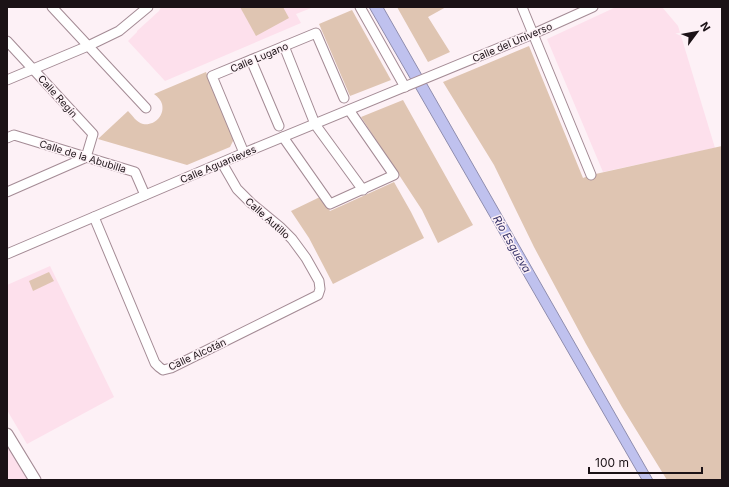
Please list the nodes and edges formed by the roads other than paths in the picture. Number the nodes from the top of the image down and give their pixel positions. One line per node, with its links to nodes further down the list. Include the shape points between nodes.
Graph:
1 (52, 7): 9 (street)
2 (148, 7): 6 (street)
3 (360, 7): 15 (street)
4 (522, 7): 7 (street)
5 (593, 7): 7 (street, Calle del Universo)
6 (136, 12): 9 (street, via 119,31)
7 (533, 34): 13 (street, Calle del Universo); 26 (street)
8 (7, 41): 12 (street, Calle Regín)
9 (88, 46): 12 (street); 17 (street)
10 (284, 46): 11 (street, Calle Lugano); 16 (street, Calle Lugano, via 316,32); 19 (street)
11 (251, 60): 20 (street); 23 (street, Calle Lugano, via 212,76)
12 (33, 69): 14 (street); 24 (street, Calle Regín, via 93,134)
13 (430, 76): 15 (street, Calle Aguanieves)
14 (7, 80)
15 (407, 86): 18 (street, Calle Aguanieves)
16 (344, 98)
17 (146, 108)
18 (349, 110): 19 (street, Calle Aguanieves); 27 (street, via 394,175)
19 (316, 125): 21 (street, Calle Aguanieves); 27 (street)
20 (279, 126)
21 (283, 137): 23 (street, Calle Aguanieves); 27 (street, via 330,204)
22 (7, 138): 24 (street, Calle de la Abubilla, via 14,135)
23 (244, 154): 25 (street, Calle Aguanieves)
24 (87, 157): 28 (street); 29 (street, Calle de la Abubilla, via 135,172)
25 (222, 163): 29 (street, Calle Aguanieves); 32 (street, Calle Autillo, via 237,189 292,239 306,258 319,281)
26 (591, 175)
27 (363, 190)
28 (7, 192)
29 (145, 196): 30 (street, Calle Aguanieves)
30 (94, 217): 31 (street, Calle Aguanieves); 32 (street, Calle Alcotán, via 155,363 162,370 171,368)
31 (7, 254)
32 (318, 295)
33 (7, 434): 34 (main road)
34 (35, 480)

